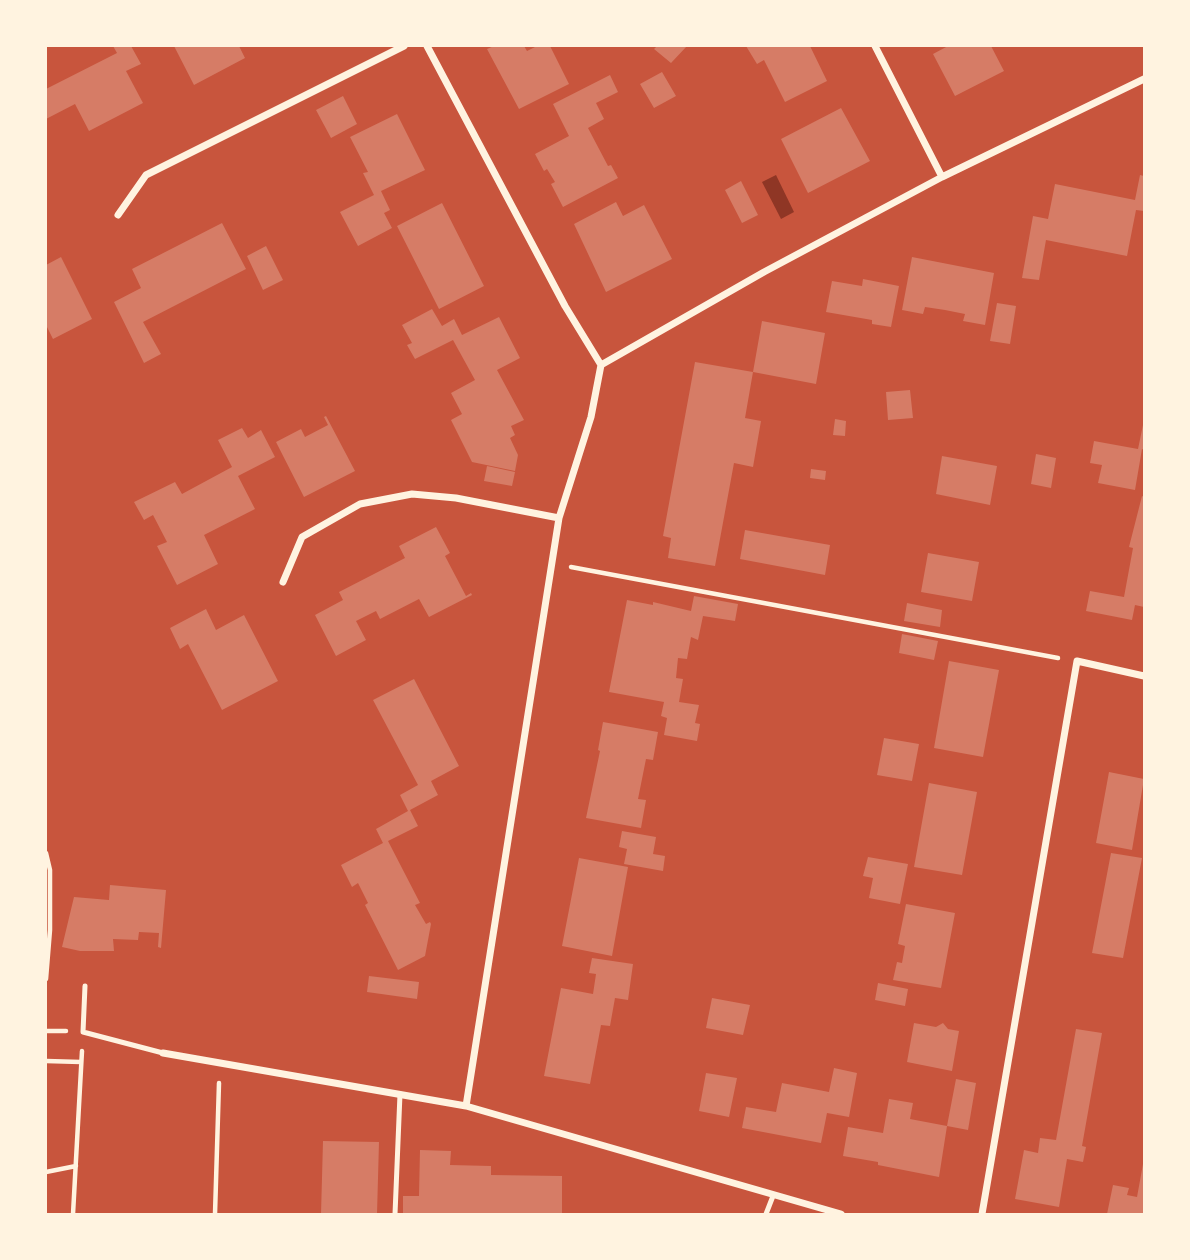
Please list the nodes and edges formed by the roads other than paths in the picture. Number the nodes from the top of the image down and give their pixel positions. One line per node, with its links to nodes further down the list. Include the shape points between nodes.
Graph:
1 (404, 46): 6 (street, via 146,175)
2 (427, 46): 7 (street)
3 (875, 46): 5 (street)
4 (1144, 79): 5 (street)
5 (942, 177): 7 (street)
6 (118, 215)
7 (601, 365): 8 (street)
8 (559, 517): 9 (street, via 412,494 360,504 302,537); 14 (street)
9 (283, 582)
10 (1144, 676): 19 (street, via 1077,661)
11 (85, 986): 12 (lane, via 83,1031)
12 (163, 1053): 13 (street)
13 (400, 1094): 14 (street); 16 (lane)
14 (466, 1106): 15 (street)
15 (773, 1196): 17 (lane); 18 (street)
16 (395, 1214)
17 (766, 1214)
18 (841, 1214)
19 (982, 1214)

